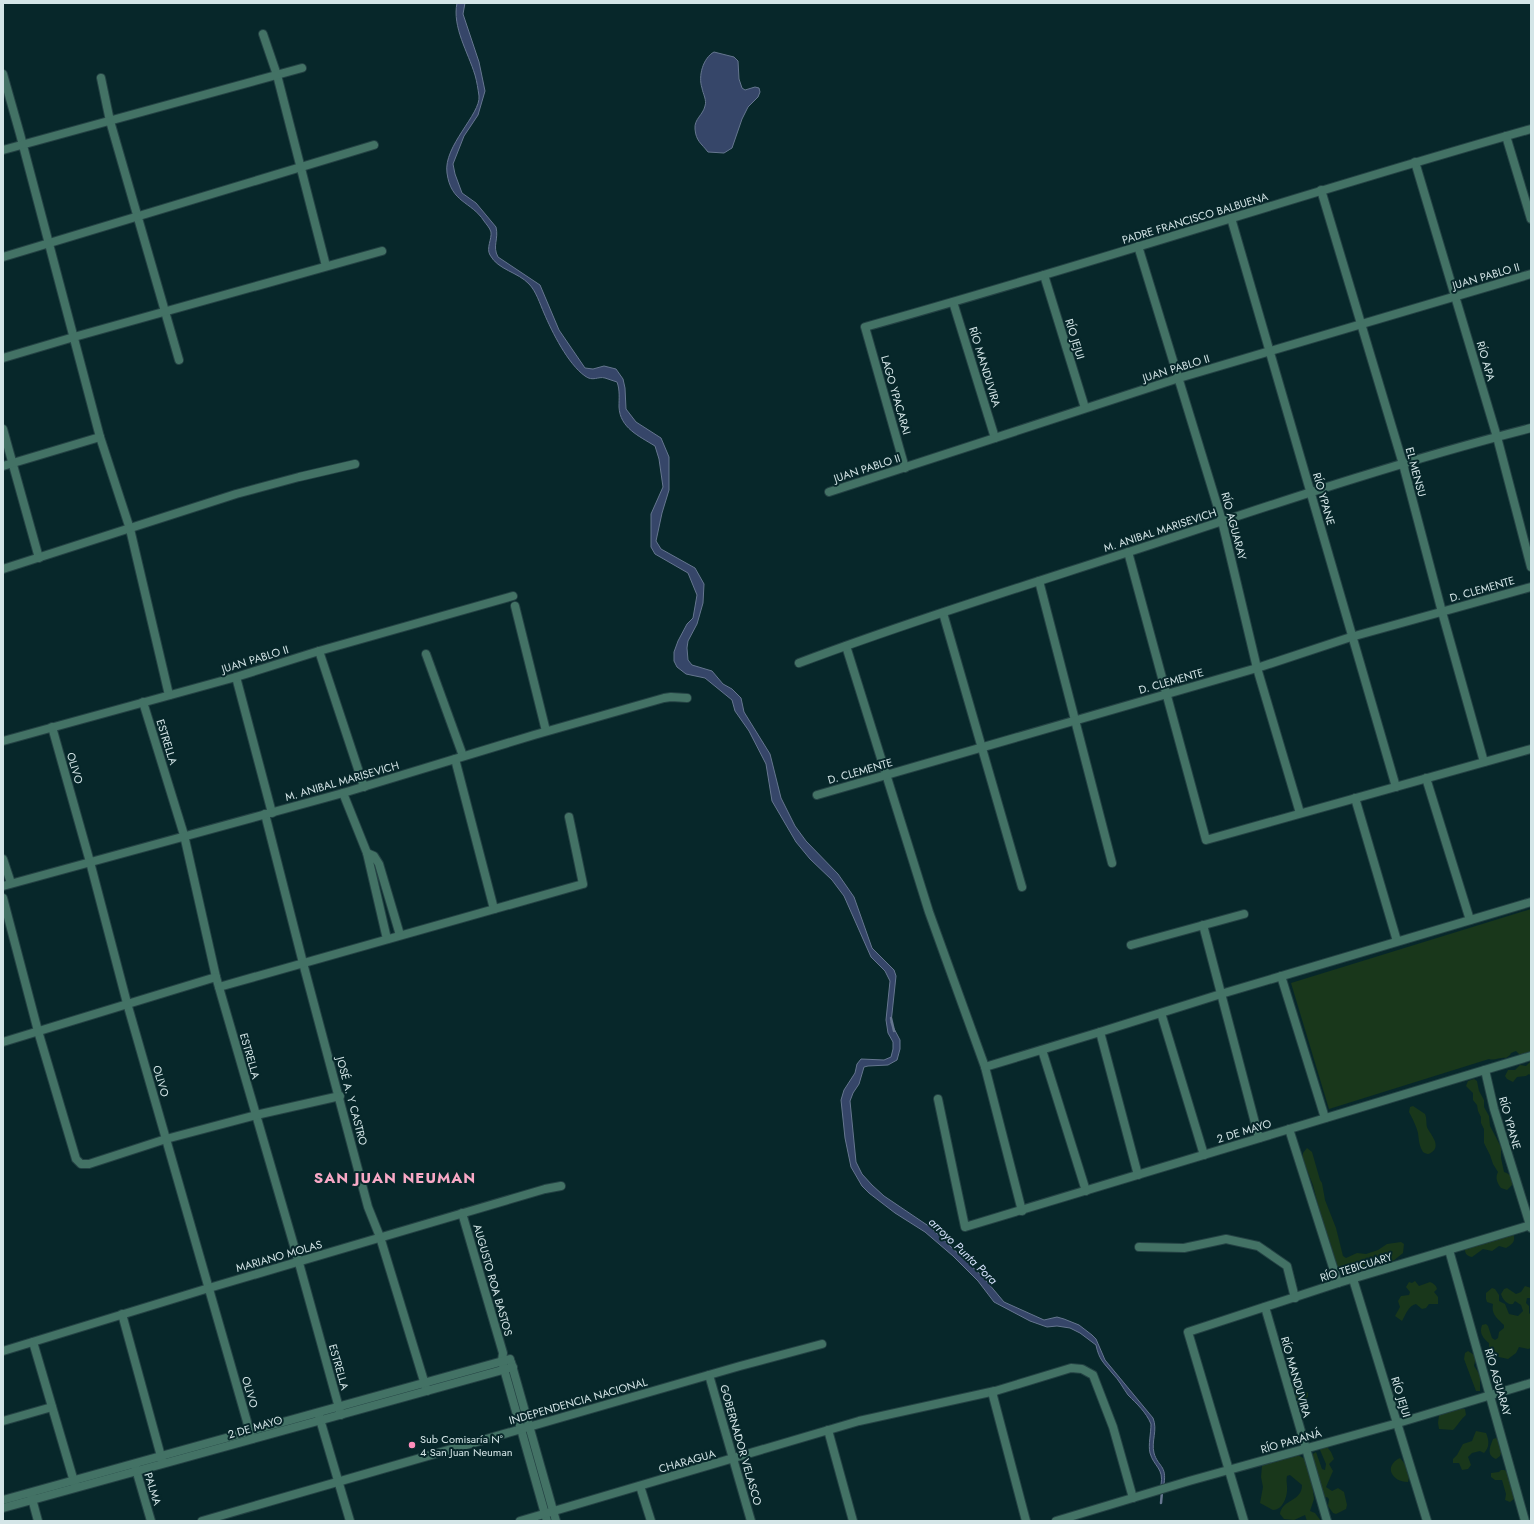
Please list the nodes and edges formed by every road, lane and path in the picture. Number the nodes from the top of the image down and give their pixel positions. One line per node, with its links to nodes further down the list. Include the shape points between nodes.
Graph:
1 (263, 34): 4 (street)
2 (302, 68): 4 (street)
3 (3, 74): 9 (street)
4 (277, 75): 6 (street); 13 (street)
5 (101, 78): 6 (street)
6 (110, 121): 9 (street); 15 (street)
7 (1531, 129): 8 (street, PADRE FRANCISCO BALBUENA)
8 (1506, 136): 12 (street, PADRE FRANCISCO BALBUENA); 17 (street)
9 (23, 144): 11 (street); 18 (street)
10 (374, 145): 13 (street)
11 (3, 150)
12 (1415, 162): 14 (street, PADRE FRANCISCO BALBUENA); 25 (street, RÍO APA)
13 (301, 168): 15 (street); 22 (street)
14 (1321, 190): 16 (street, PADRE FRANCISCO BALBUENA); 28 (street, EL MENSU)
15 (138, 217): 18 (street); 27 (street)
16 (1231, 218): 19 (street, PADRE FRANCISCO BALBUENA); 31 (street, RÍO YPANE)
17 (1531, 219)
18 (49, 244): 21 (street); 30 (street)
19 (1138, 246): 24 (street, PADRE FRANCISCO BALBUENA); 34 (street, RÍO AGUARAY)
20 (382, 251): 22 (street)
21 (3, 258)
22 (326, 266): 27 (street)
23 (1531, 274): 25 (street, JUAN PABLO II)
24 (1044, 275): 26 (street, PADRE FRANCISCO BALBUENA); 35 (street, RÍO JEJUI)
25 (1456, 296): 28 (street, JUAN PABLO II); 39 (street, RÍO APA)
26 (953, 302): 29 (street, PADRE FRANCISCO BALBUENA); 40 (street, RÍO MANDUVIRA)
27 (165, 311): 30 (street); 33 (street)
28 (1362, 324): 31 (street, JUAN PABLO II); 43 (street, EL MENSU)
29 (865, 327): 45 (street, LAGO YPACARAI)
30 (74, 337): 32 (street); 38 (street)
31 (1270, 351): 34 (street, JUAN PABLO II); 47 (street, RÍO YPANE)
32 (3, 358)
33 (179, 360)
34 (1179, 378): 35 (street, JUAN PABLO II); 48 (street, RÍO AGUARAY)
35 (1085, 408): 40 (street, JUAN PABLO II)
36 (1531, 428): 39 (street, M. ANIBAL MARISEVICH)
37 (3, 429): 41 (street)
38 (100, 437): 41 (street); 49 (street)
39 (1496, 437): 43 (street, M. ANIBAL MARISEVICH); 52 (street, RÍO APA)
40 (995, 438): 45 (street, JUAN PABLO II)
41 (12, 463): 44 (street); 51 (street)
42 (356, 464): 49 (street, via 236,494)
43 (1403, 464): 47 (street, M. ANIBAL MARISEVICH); 58 (street, EL MENSU)
44 (3, 466)
45 (905, 468): 46 (street, JUAN PABLO II)
46 (829, 492)
47 (1311, 493): 48 (street, M. ANIBAL MARISEVICH); 60 (street, RÍO YPANE)
48 (1222, 521): 50 (street, M. ANIBAL MARISEVICH); 65 (street, RÍO AGUARAY)
49 (130, 529): 51 (street); 68 (street)
50 (1128, 552): 54 (street, M. ANIBAL MARISEVICH); 67 (street)
51 (39, 558): 53 (street)
52 (1531, 567)
53 (3, 569)
54 (1039, 581): 59 (street, M. ANIBAL MARISEVICH); 71 (street)
55 (1531, 586): 58 (street, D. CLEMENTE)
56 (513, 596): 62 (street, JUAN PABLO II)
57 (515, 606): 73 (street)
58 (1442, 612): 60 (street, D. CLEMENTE); 79 (street, EL MENSU)
59 (943, 613): 61 (street, M. ANIBAL MARISEVICH); 75 (street)
60 (1351, 637): 65 (street, D. CLEMENTE); 83 (street, RÍO YPANE)
61 (846, 646): 64 (street, M. ANIBAL MARISEVICH); 80 (street)
62 (319, 651): 66 (street, JUAN PABLO II); 82 (street)
63 (426, 654): 77 (street)
64 (799, 663)
65 (1257, 668): 67 (street, D. CLEMENTE); 87 (street, RÍO AGUARAY)
66 (236, 677): 68 (street, JUAN PABLO II); 88 (street, JOSÉ A. Y CASTRO)
67 (1167, 694): 71 (street, D. CLEMENTE); 87 (street, via 1206,840)
68 (169, 695): 70 (street, JUAN PABLO II)
69 (687, 698): 73 (street, M. ANIBAL MARISEVICH, via 664,698)
70 (143, 702): 72 (street, JUAN PABLO II); 90 (street, ESTRELLA)
71 (1076, 721): 75 (street, D. CLEMENTE); 94 (street)
72 (52, 727): 74 (street, JUAN PABLO II); 93 (street, OLIVO)
73 (546, 731): 77 (street, M. ANIBAL MARISEVICH)
74 (3, 741)
75 (982, 748): 80 (street, D. CLEMENTE); 96 (street)
76 (1531, 749): 79 (street)
77 (464, 756): 78 (street, M. ANIBAL MARISEVICH)
78 (455, 759): 82 (street, M. ANIBAL MARISEVICH); 99 (street)
79 (1484, 762): 81 (street)
80 (886, 775): 85 (street, D. CLEMENTE); 119 (street, via 929,912)
81 (1426, 778): 83 (street); 101 (street)
82 (364, 787): 84 (street, M. ANIBAL MARISEVICH)
83 (1396, 787): 86 (street)
84 (343, 793): 88 (street, M. ANIBAL MARISEVICH); 91 (street)
85 (817, 795)
86 (1355, 798): 87 (street); 105 (street)
87 (1300, 813)
88 (269, 814): 90 (street, M. ANIBAL MARISEVICH); 107 (street, JOSÉ A. Y CASTRO)
89 (569, 817): 99 (street, via 583,884)
90 (184, 835): 93 (street, M. ANIBAL MARISEVICH); 109 (street, ESTRELLA)
91 (367, 853): 103 (street, via 374,856 379,864); 104 (street)
92 (3, 859): 95 (street)
93 (90, 862): 95 (street, M. ANIBAL MARISEVICH); 112 (street, OLIVO)
94 (1112, 863)
95 (7, 885)
96 (1022, 887)
97 (3, 898): 114 (street)
98 (1531, 902): 101 (street)
99 (494, 909): 103 (street)
100 (1244, 914): 102 (street)
101 (1470, 920): 105 (street)
102 (1203, 925): 106 (street); 111 (street)
103 (400, 935): 104 (street)
104 (387, 938): 107 (street)
105 (1397, 941): 108 (street)
106 (1131, 945)
107 (303, 964): 110 (street); 121 (street, JOSÉ A. Y CASTRO)
108 (1281, 976): 111 (street); 124 (street)
109 (216, 977): 110 (street, ESTRELLA); 112 (street)
110 (219, 987): 123 (street, ESTRELLA)
111 (1221, 994): 113 (street); 126 (street)
112 (127, 1003): 114 (street); 127 (street, OLIVO)
113 (1160, 1013): 115 (street); 128 (street)
114 (38, 1031): 116 (street); 127 (street, via 76,1159 81,1164 89,1164)
115 (1100, 1032): 117 (street); 129 (street)
116 (3, 1042)
117 (1042, 1050): 119 (street); 131 (street)
118 (1531, 1056): 120 (street, 2 DE MAYO)
119 (985, 1067): 132 (street)
120 (1485, 1070): 124 (street, 2 DE MAYO); 134 (street, RÍO YPANE, via 1499,1128)
121 (340, 1096): 123 (street); 135 (street, JOSÉ A. Y CASTRO, via 368,1207)
122 (938, 1099): 132 (street, 2 DE MAYO, via 965,1228)
123 (256, 1115): 127 (street); 138 (street, ESTRELLA)
124 (1325, 1118): 125 (street, 2 DE MAYO)
125 (1289, 1129): 126 (street, 2 DE MAYO); 140 (street)
126 (1259, 1138): 128 (street, 2 DE MAYO)
127 (166, 1139): 141 (street, OLIVO)
128 (1204, 1155): 129 (street, 2 DE MAYO)
129 (1138, 1175): 131 (street, 2 DE MAYO)
130 (561, 1186): 133 (street, MARIANO MOLAS)
131 (1086, 1191): 132 (street, 2 DE MAYO)
132 (1022, 1211)
133 (462, 1213): 135 (street, MARIANO MOLAS); 148 (street, AUGUSTO ROA BASTOS)
134 (1531, 1226): 137 (street, RÍO TEBICUARY)
135 (380, 1237): 138 (street, MARIANO MOLAS); 151 (street, JOSÉ A. Y CASTRO)
136 (1138, 1247): 142 (street, via 1184,1248 1226,1239 1258,1246 1287,1266)
137 (1449, 1250): 139 (street, RÍO TEBICUARY); 153 (street, RÍO AGUARAY)
138 (298, 1263): 141 (street, MARIANO MOLAS); 155 (street, ESTRELLA)
139 (1353, 1279): 140 (street, RÍO TEBICUARY); 158 (street, RÍO JEJUI)
140 (1338, 1283): 142 (street, RÍO TEBICUARY)
141 (208, 1288): 144 (street, MARIANO MOLAS); 162 (street, OLIVO)
142 (1295, 1298): 143 (street, RÍO TEBICUARY)
143 (1265, 1307): 163 (street, RÍO MANDUVIRA); 167 (street, RÍO TEBICUARY, via 1188,1332)
144 (122, 1314): 145 (street, MARIANO MOLAS); 165 (street)
145 (33, 1342): 147 (street, MARIANO MOLAS); 154 (street)
146 (822, 1344): 149 (street, INDEPENDENCIA NACIONAL)
147 (3, 1351)
148 (506, 1362): 151 (street, 2 DE MAYO); 159 (street, AUGUSTO ROA BASTOS); 160 (street, AUGUSTO ROA BASTOS)
149 (710, 1375): 159 (street, INDEPENDENCIA NACIONAL); 164 (street, GOBERNADOR VELASCO)
150 (1531, 1383): 153 (street, RÍO PARANÁ)
151 (426, 1387): 155 (street, 2 DE MAYO)
152 (995, 1391): 161 (street, CHARAGUA); 172 (street, CHARAGUA, via 1071,1368 1082,1369 1093,1375 1113,1427); 186 (street, via 992,1392)
153 (1490, 1395): 158 (street, RÍO PARANÁ); 191 (street, RÍO AGUARAY)
154 (52, 1407): 157 (street); 169 (street)
155 (340, 1411): 156 (street, 2 DE MAYO)
156 (319, 1416): 162 (street, 2 DE MAYO); 168 (street)
157 (3, 1421)
158 (1398, 1422): 163 (street, RÍO PARANÁ); 190 (street, RÍO JEJUI)
159 (530, 1427): 160 (street, INDEPENDENCIA NACIONAL); 175 (street, AUGUSTO ROA BASTOS)
160 (521, 1429): 168 (street, INDEPENDENCIA NACIONAL); 176 (street, AUGUSTO ROA BASTOS)
161 (828, 1430): 164 (street, CHARAGUA); 185 (street)
162 (251, 1435): 165 (street, 2 DE MAYO)
163 (1305, 1449): 167 (street, RÍO PARANÁ); 189 (street, RÍO MANDUVIRA)
164 (734, 1458): 170 (street, CHARAGUA); 184 (street, GOBERNADOR VELASCO)
165 (162, 1460): 166 (street, 2 DE MAYO)
166 (136, 1468): 169 (street, 2 DE MAYO); 178 (street, PALMA)
167 (1229, 1470): 172 (street, RÍO PARANÁ); 188 (street)
168 (338, 1482): 179 (street, INDEPENDENCIA NACIONAL); 180 (street)
169 (75, 1484): 171 (street, 2 DE MAYO)
170 (640, 1486): 175 (street, CHARAGUA); 183 (street)
171 (31, 1497): 173 (street, 2 DE MAYO); 174 (street, 2 DE MAYO); 177 (street)
172 (1133, 1498): 187 (street, RÍO PARANÁ)
173 (3, 1500)
174 (3, 1508)
175 (553, 1511): 176 (street, CHARAGUA); 182 (street, AUGUSTO ROA BASTOS)
176 (546, 1517): 181 (street, CHARAGUA)
177 (38, 1521)
178 (151, 1521)
179 (202, 1521)
180 (350, 1521)
181 (520, 1521)
182 (556, 1521)
183 (651, 1521)
184 (751, 1521)
185 (853, 1521)
186 (1026, 1521)
187 (1056, 1521)
188 (1244, 1521)
189 (1327, 1521)
190 (1427, 1521)
191 (1525, 1521)

